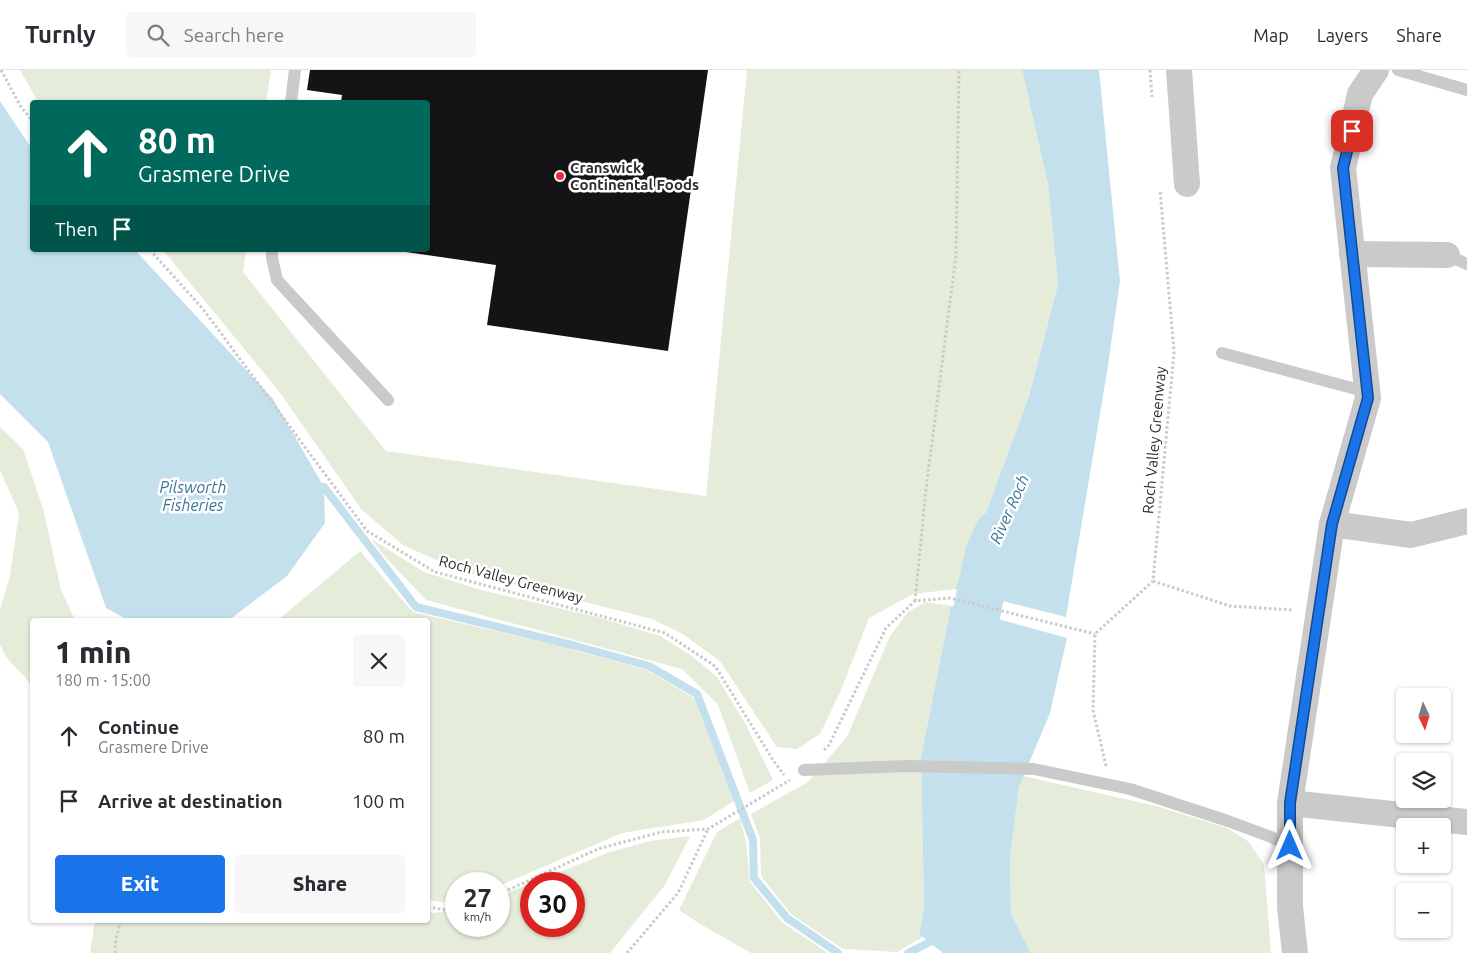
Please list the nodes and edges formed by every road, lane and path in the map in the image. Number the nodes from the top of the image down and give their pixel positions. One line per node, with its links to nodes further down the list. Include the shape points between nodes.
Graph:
1 (1, 70): 11 (path)
2 (296, 70): 10 (lane)
3 (959, 70): 24 (path, via 956,255)
4 (1150, 70): 9 (path)
5 (1179, 70): 12 (street)
6 (1376, 70): 16 (street, via 1360,94 1343,168)
7 (1398, 70): 8 (lane)
8 (1467, 90)
9 (1152, 99)
10 (291, 100)
11 (30, 118)
12 (1187, 184)
13 (1160, 186): 23 (path, Roch Valley Greenway, via 1174,352)
14 (152, 252): 31 (path, Roch Valley Greenway, via 203,309 367,531 436,572 665,633 715,666 789,781)
15 (272, 252): 20 (lane, via 277,280)
16 (1352, 254): 17 (street); 19 (street)
17 (1457, 260)
18 (1222, 353): 19 (lane)
19 (1367, 392): 22 (street, via 1368,398)
20 (388, 400)
21 (1467, 521): 22 (street, via 1411,535)
22 (1332, 524): 25 (street)
23 (1153, 581): 25 (path, via 1230,606); 26 (path)
24 (915, 601): 26 (path, via 950,598); 27 (path, via 886,628 829,745)
25 (1320, 612): 29 (street)
26 (1095, 634): 28 (path, via 1093,710)
27 (804, 770): 28 (lane, via 908,766 1034,769)
28 (1110, 785): 32 (lane, via 1228,821)
29 (1290, 803): 30 (street); 32 (street)
30 (1467, 822)
31 (708, 830): 33 (path, via 661,832 598,849); 38 (path, via 678,893)
32 (1290, 846): 39 (street, via 1290,907)
33 (510, 889)
34 (430, 907): 35 (path)
35 (445, 910)
36 (120, 923): 37 (path)
37 (115, 953)
38 (627, 953)
39 (1295, 953)

